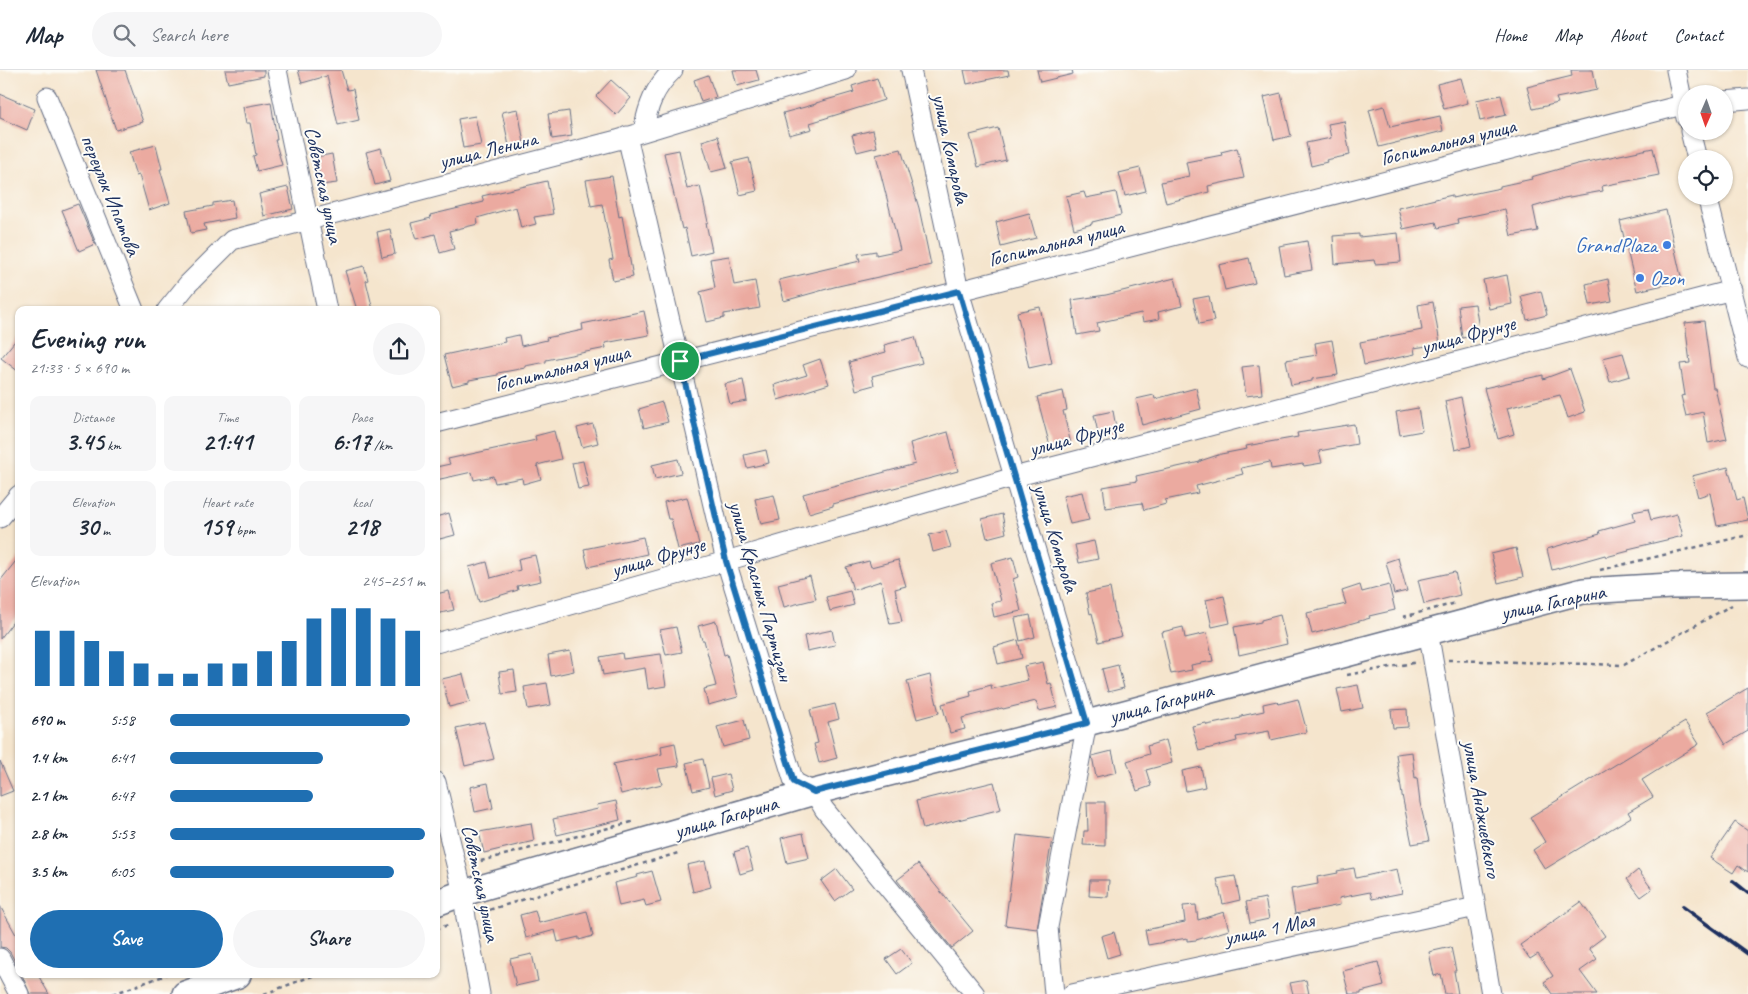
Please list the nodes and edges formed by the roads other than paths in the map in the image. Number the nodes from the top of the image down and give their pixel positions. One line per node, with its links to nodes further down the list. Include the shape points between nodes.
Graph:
1 (277, 70): 13 (street, Советская улица)
2 (673, 70): 11 (street, via 664,78)
3 (846, 70): 11 (street, улица Ленина)
4 (911, 70): 15 (street, улица Комарова)
5 (1676, 70): 6 (street)
6 (1679, 85)
7 (47, 97): 16 (street, переулок Ипатова)
8 (1748, 99): 9 (street)
9 (1733, 100)
10 (1678, 111): 15 (street, Госпитальная улица)
11 (635, 134): 13 (street, улица Ленина); 20 (street, улица Красных Партизан)
12 (1709, 205): 14 (street)
13 (308, 220): 17 (street, улица Ленина, via 232,240); 18 (street, Советская улица)
14 (1732, 290): 19 (street); 22 (street, улица Фрунзе)
15 (959, 291): 20 (street, Госпитальная улица); 22 (street, улица Комарова)
16 (132, 306)
17 (170, 306)
18 (326, 306)
19 (1748, 358)
20 (680, 361): 21 (street, Госпитальная улица); 25 (street, улица Красных Партизан)
21 (440, 421)
22 (1014, 477): 25 (street, улица Фрунзе); 29 (street, улица Комарова)
23 (15, 500): 24 (street)
24 (0, 518)
25 (726, 561): 28 (street, улица Фрунзе); 30 (street, улица Красных Партизан, via 794,782)
26 (1748, 585): 27 (main road, улица Гагарина, via 1583,591)
27 (1428, 631): 29 (main road, улица Гагарина); 34 (street, улица Анджиевского)
28 (440, 643)
29 (1087, 723): 30 (main road, улица Гагарина); 41 (street, улица Комарова, via 1048,927)
30 (814, 792): 32 (main road, улица Гагарина); 40 (street, улица Красных Партизан, via 824,809)
31 (440, 799): 32 (street, Советская улица)
32 (463, 894): 33 (main road, улица Гагарина); 39 (street, Советская улица)
33 (440, 902)
34 (1476, 907): 42 (street, улица 1 Мая); 43 (street, улица Анджиевского)
35 (0, 958): 37 (street)
36 (230, 978): 38 (main road)
37 (19, 994)
38 (185, 994)
39 (480, 994)
40 (975, 994)
41 (1054, 994)
42 (1072, 994)
43 (1492, 994)

